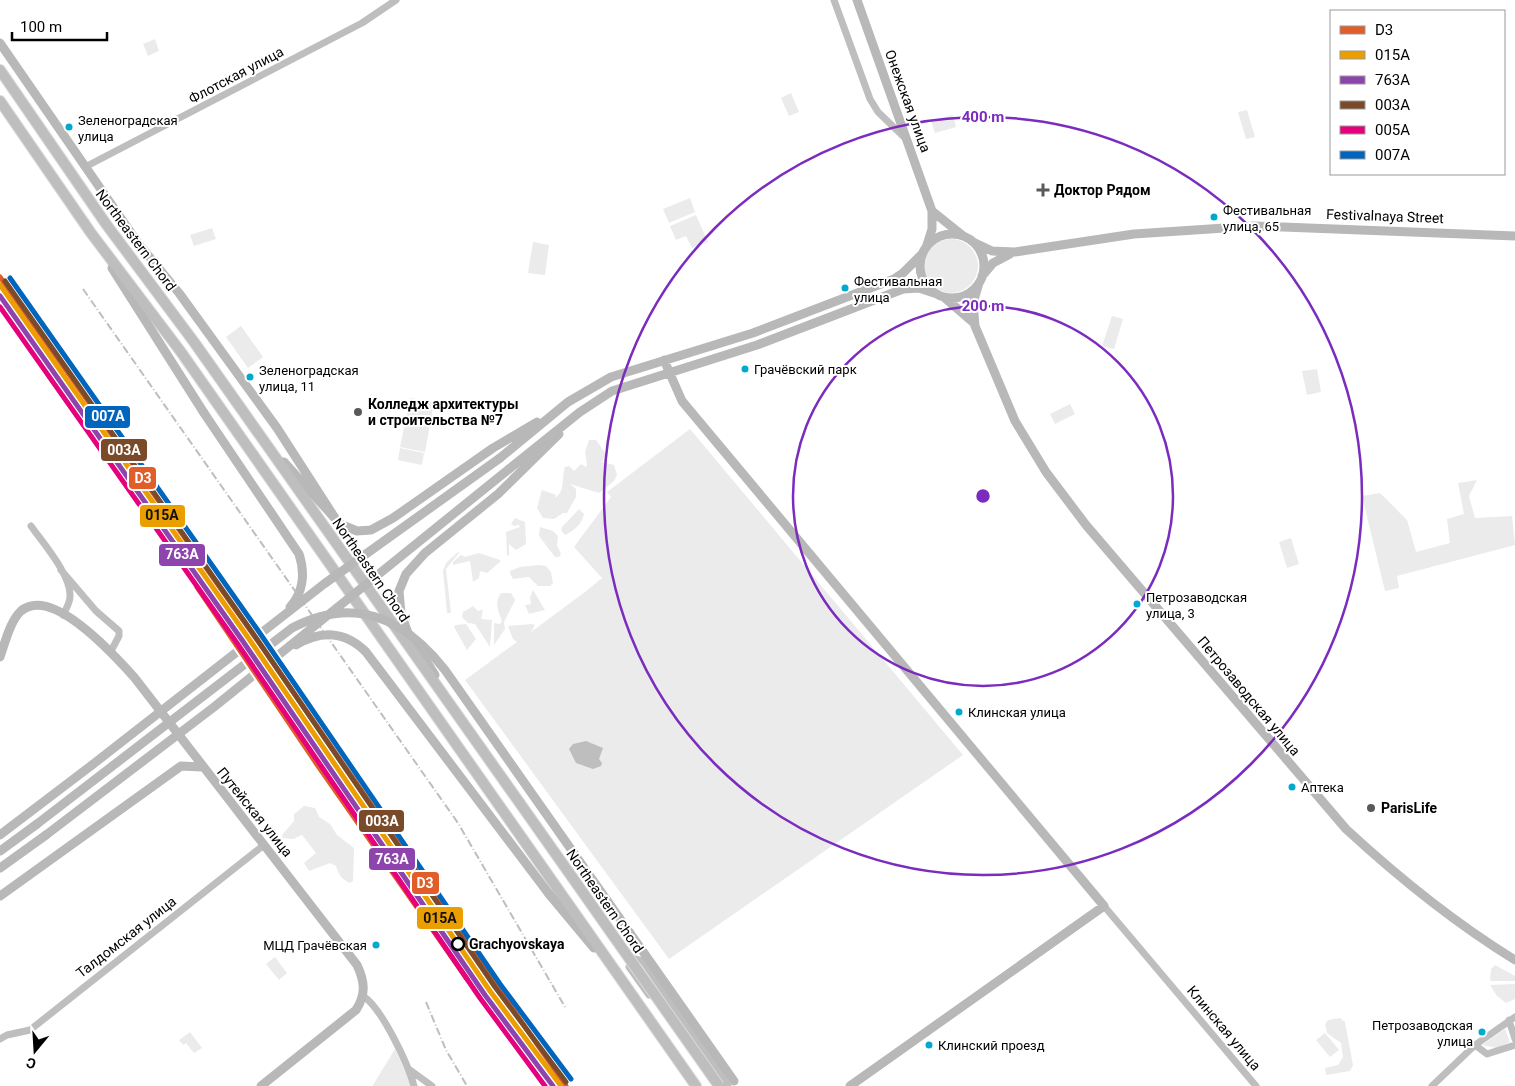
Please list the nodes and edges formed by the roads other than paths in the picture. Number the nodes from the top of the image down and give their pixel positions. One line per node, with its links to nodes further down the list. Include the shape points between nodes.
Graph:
1 (396, 0): 8 (street, Флотская улица, via 362,23)
2 (834, 0): 7 (street, via 870,99)
3 (857, 0): 7 (main road, Онежская улица)
4 (0, 43): 8 (main road)
5 (3, 74): 23 (main road, Northeastern Chord, via 106,224)
6 (0, 101): 10 (main road)
7 (908, 143): 9 (main road, Онежская улица)
8 (85, 167): 24 (main road, via 271,420)
9 (932, 211): 12 (main road); 14 (main road, Онежская улица, via 932,229)
10 (91, 233): 28 (main road, bridge, via 175,370 299,554 303,577 300,590 293,603); 43 (main road, via 181,352)
11 (1515, 236): 15 (main road, Festivalnaya Street, via 1250,226 1134,234)
12 (964, 237): 13 (main road); 14 (main road, via 955,234 943,236)
13 (973, 242): 15 (main road, Festivalnaya Street, via 992,251); 16 (main road, via 983,258)
14 (924, 250): 17 (main road, via 920,267 922,276 928,288); 19 (main road, via 903,274 894,279 753,333)
15 (1016, 252): 16 (main road, Festivalnaya Street, via 993,263)
16 (980, 280): 17 (main road, via 973,290 959,297); 18 (main road, Петрозаводская улица, via 973,303)
17 (938, 295): 18 (main road, Петрозаводская улица); 20 (main road, via 919,288 903,289 778,338)
18 (974, 323): 42 (main road, Петрозаводская улица, via 1006,401 1033,452 1086,525 1178,634 1346,829 1428,898)
19 (664, 360): 20 (main road, Клинская улица); 22 (main road, via 611,377)
20 (670, 372): 21 (main road, via 612,391); 41 (main road, Клинская улица, via 682,401)
21 (592, 403): 31 (main road, bridge); 32 (main road, via 515,478 420,558 401,585 401,614 412,638)
22 (559, 410): 24 (main road, via 493,448 377,528 363,531 345,527); 28 (main road, bridge, via 500,458 337,575)
23 (242, 411): 24 (main road); 32 (main road, Northeastern Chord)
24 (335, 518)
25 (31, 526): 26 (street)
26 (61, 570): 27 (street, via 70,595); 29 (street, via 96,611 119,631)
27 (63, 615): 29 (main road, Путейская улица); 30 (main road, Путейская улица, via 47,607 26,608 13,624)
28 (264, 632): 34 (main road, bridge)
29 (111, 651): 33 (main road, Путейская улица)
30 (0, 657)
31 (274, 658): 39 (main road, bridge, via 164,746); 43 (main road, bridge, via 319,635 341,636 360,646 510,845)
32 (470, 734): 56 (main road, Northeastern Chord, bridge)
33 (202, 767): 37 (main road, Путейская улица); 40 (main road, via 181,766)
34 (28, 813): 35 (main road); 36 (main road)
35 (0, 829)
36 (0, 835)
37 (264, 845): 44 (main road, Путейская улица, via 350,954 362,976); 46 (street, Талдомская улица, via 35,1026)
38 (0, 851): 58 (main road, bridge, via 292,628 317,616 344,612 373,616 412,634 431,651)
39 (0, 868)
40 (0, 896)
41 (1104, 906): 59 (main road); 60 (street, Клинская улица)
42 (1515, 960)
43 (614, 971): 54 (main road)
44 (363, 996): 50 (street, via 378,1013); 51 (main road, via 356,1010)
45 (1512, 1019): 47 (street); 48 (street)
46 (0, 1039)
47 (1515, 1039)
48 (1475, 1045): 49 (street, via 1487,1054); 61 (street)
49 (1515, 1045)
50 (410, 1070): 52 (street); 53 (street)
51 (261, 1086)
52 (414, 1086)
53 (432, 1086)
54 (696, 1086)
55 (714, 1086): 57 (street, via 630,969 633,958 643,960)
56 (719, 1086)
57 (728, 1086)
58 (738, 1086)
59 (850, 1086)
60 (1256, 1086)
61 (1432, 1086)

